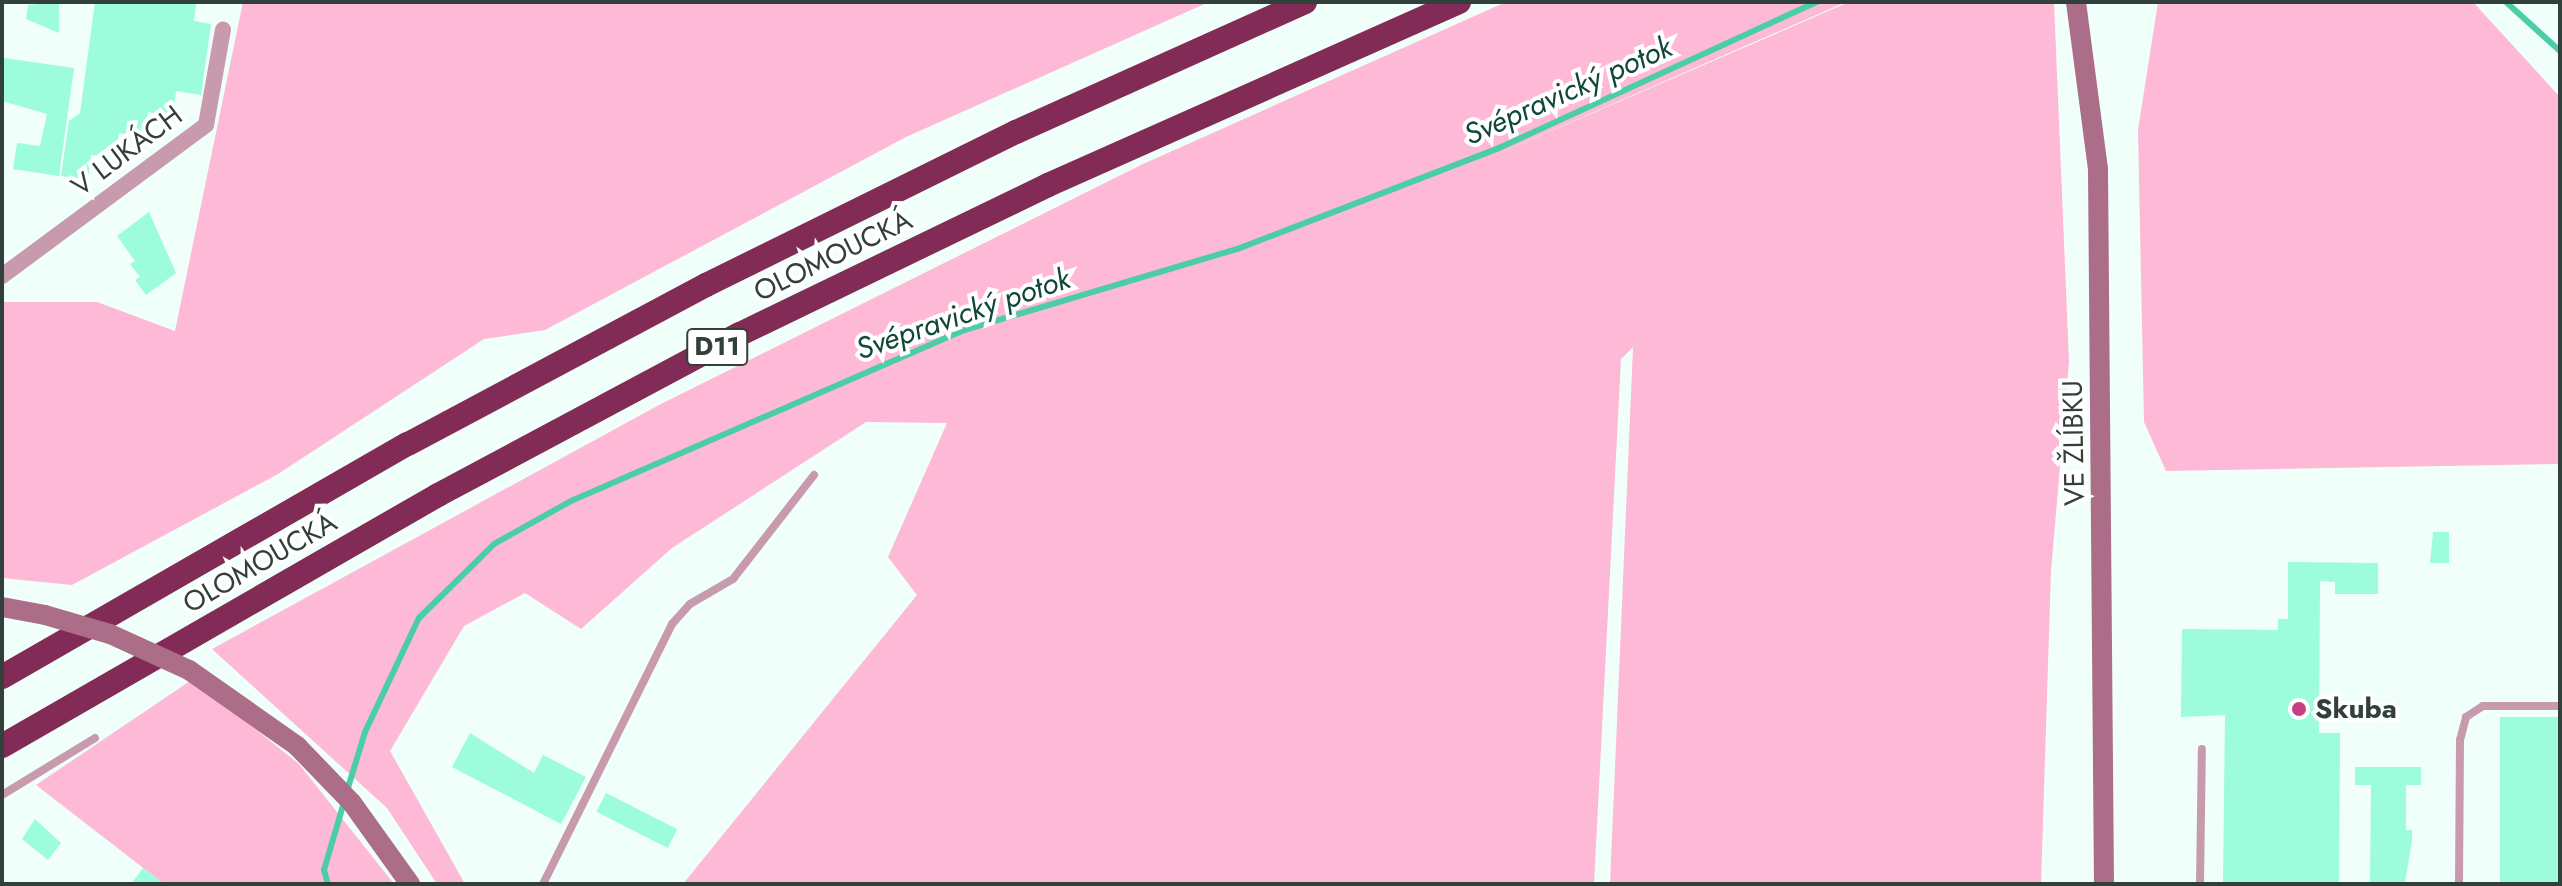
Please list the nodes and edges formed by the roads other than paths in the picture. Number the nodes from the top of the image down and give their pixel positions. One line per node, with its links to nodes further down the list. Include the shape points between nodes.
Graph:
1 (1305, 2): 8 (highway, OLOMOUCKÁ / D11, via 1016,132 706,285 408,444)
2 (1459, 2): 11 (highway, OLOMOUCKÁ / D11, via 1048,185 740,334 438,495)
3 (2076, 2): 16 (street, VE ŽLÍBKU, via 2098,170)
4 (223, 30): 5 (street, V LUKÁCH, via 206,125)
5 (2, 276)
6 (814, 475): 15 (lane, via 733,579 690,604 672,624)
7 (2, 607): 14 (street, bridge, via 110,634 189,670 252,709 337,784)
8 (2, 677)
9 (2560, 706): 18 (lane, via 2483,706 2466,717 2460,740)
10 (95, 738): 13 (lane)
11 (2, 746)
12 (2202, 749): 17 (lane)
13 (2, 795)
14 (410, 884)
15 (543, 884)
16 (2104, 884)
17 (2200, 884)
18 (2459, 884)

